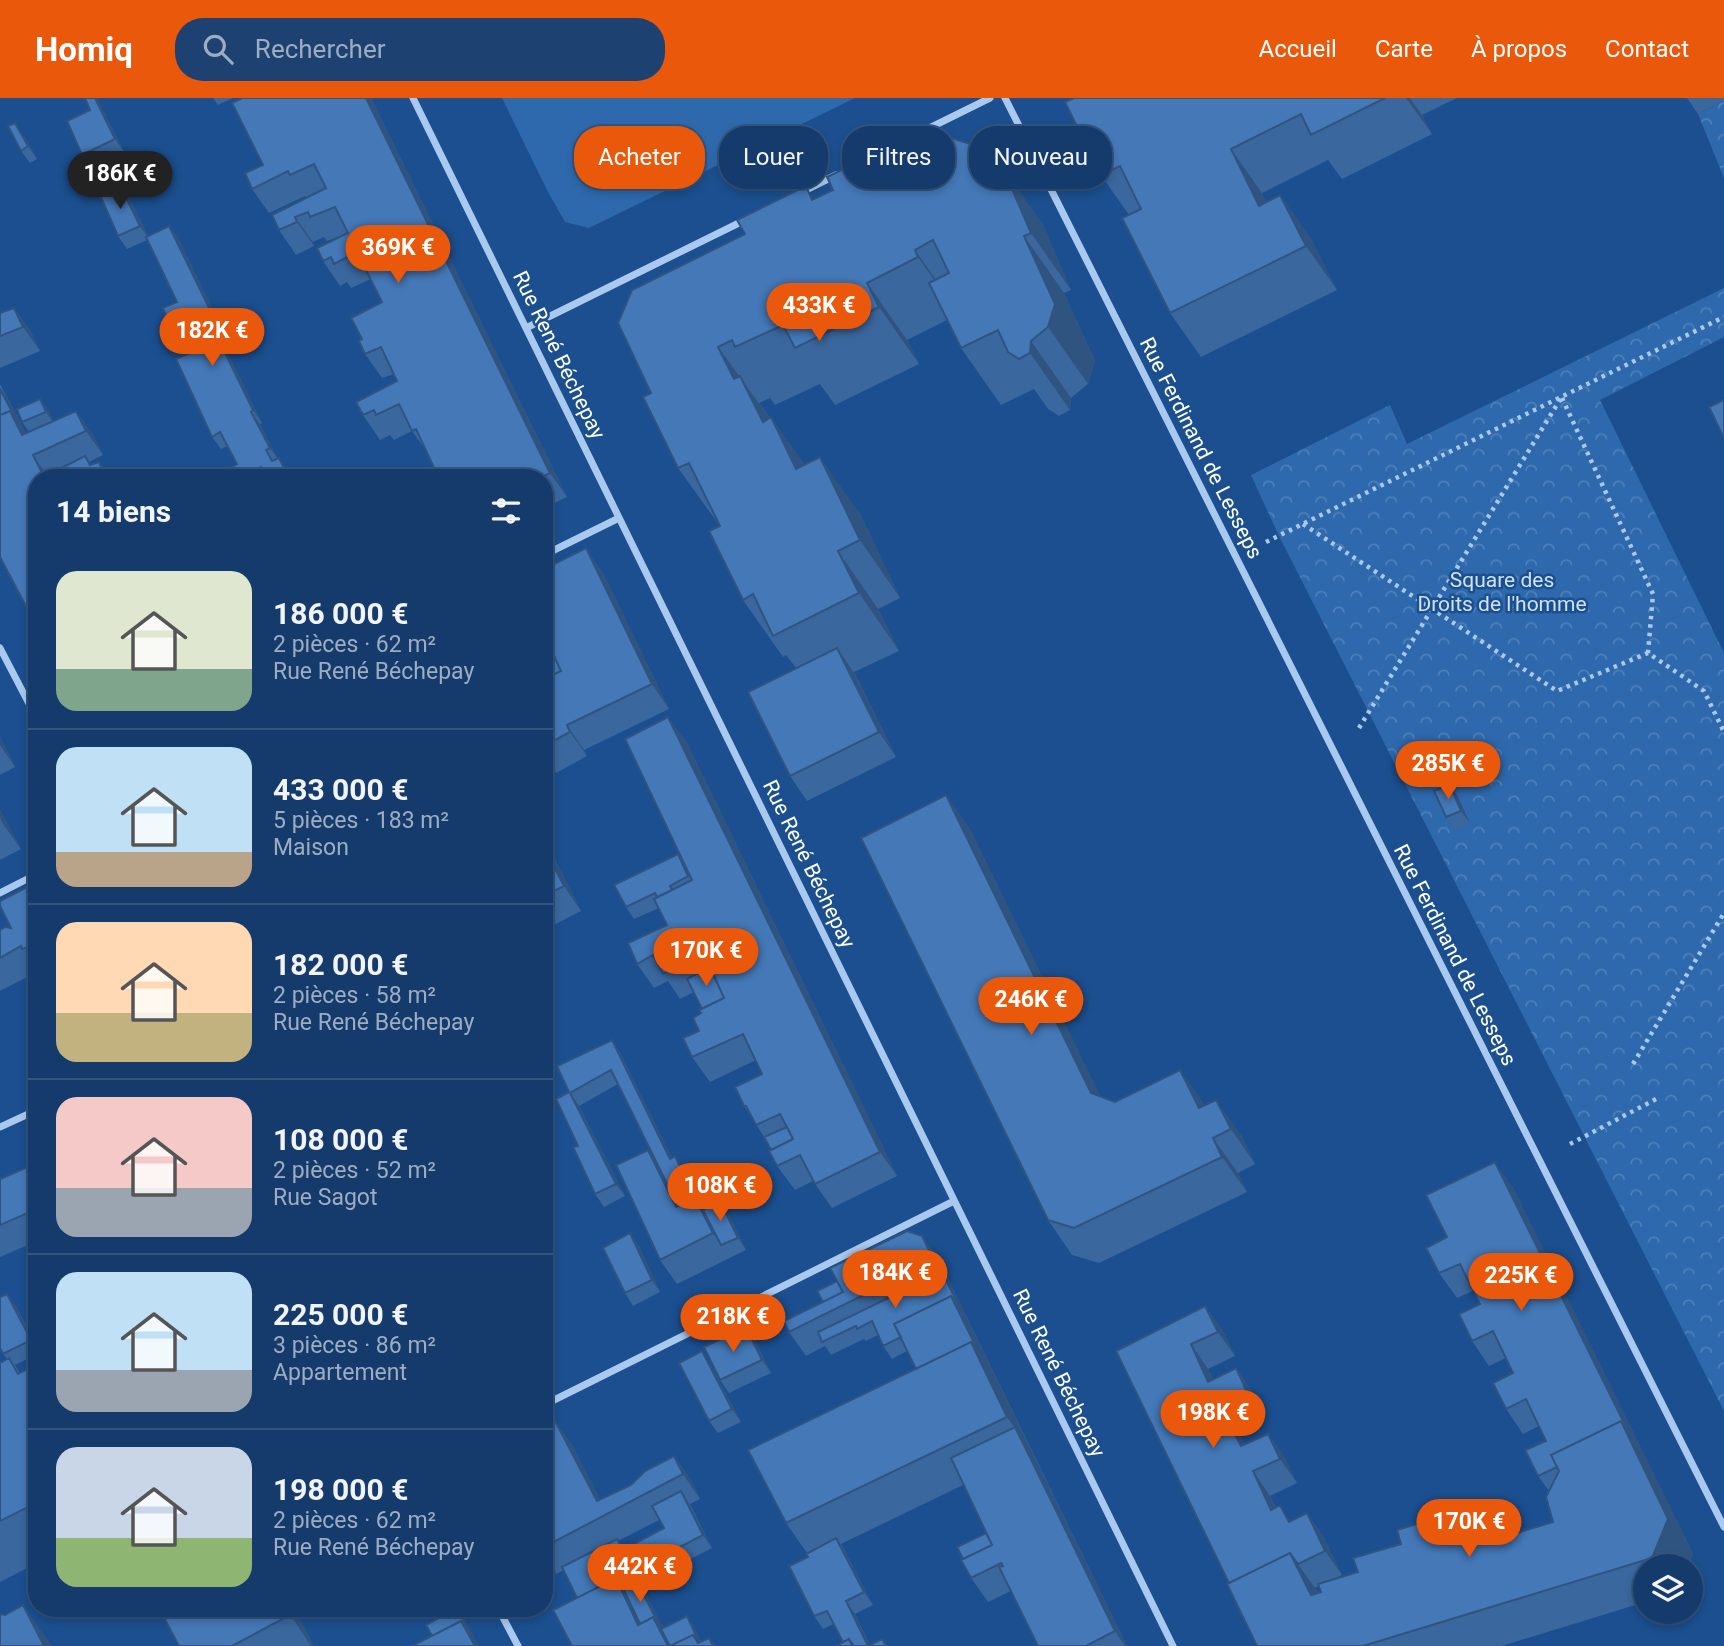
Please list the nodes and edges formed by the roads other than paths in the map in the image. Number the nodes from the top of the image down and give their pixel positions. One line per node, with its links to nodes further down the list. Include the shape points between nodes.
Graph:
1 (413, 98): 8 (street, Rue René Béchepay)
2 (990, 98): 4 (street)
3 (1005, 98): 19 (street, Rue Ferdinand de Lesseps)
4 (934, 126)
5 (840, 173): 6 (street)
6 (790, 198)
7 (752, 216): 8 (street)
8 (526, 328): 9 (street, Rue René Béchepay)
9 (619, 518): 10 (street); 17 (street, Rue René Béchepay)
10 (553, 551)
11 (0, 648): 12 (street)
12 (28, 702)
13 (28, 879): 14 (street)
14 (0, 893)
15 (28, 1114): 16 (street)
16 (0, 1127)
17 (954, 1201): 18 (street); 22 (street, Rue René Béchepay)
18 (553, 1401)
19 (1724, 1527)
20 (502, 1617): 21 (street)
21 (517, 1646)
22 (1173, 1646)

